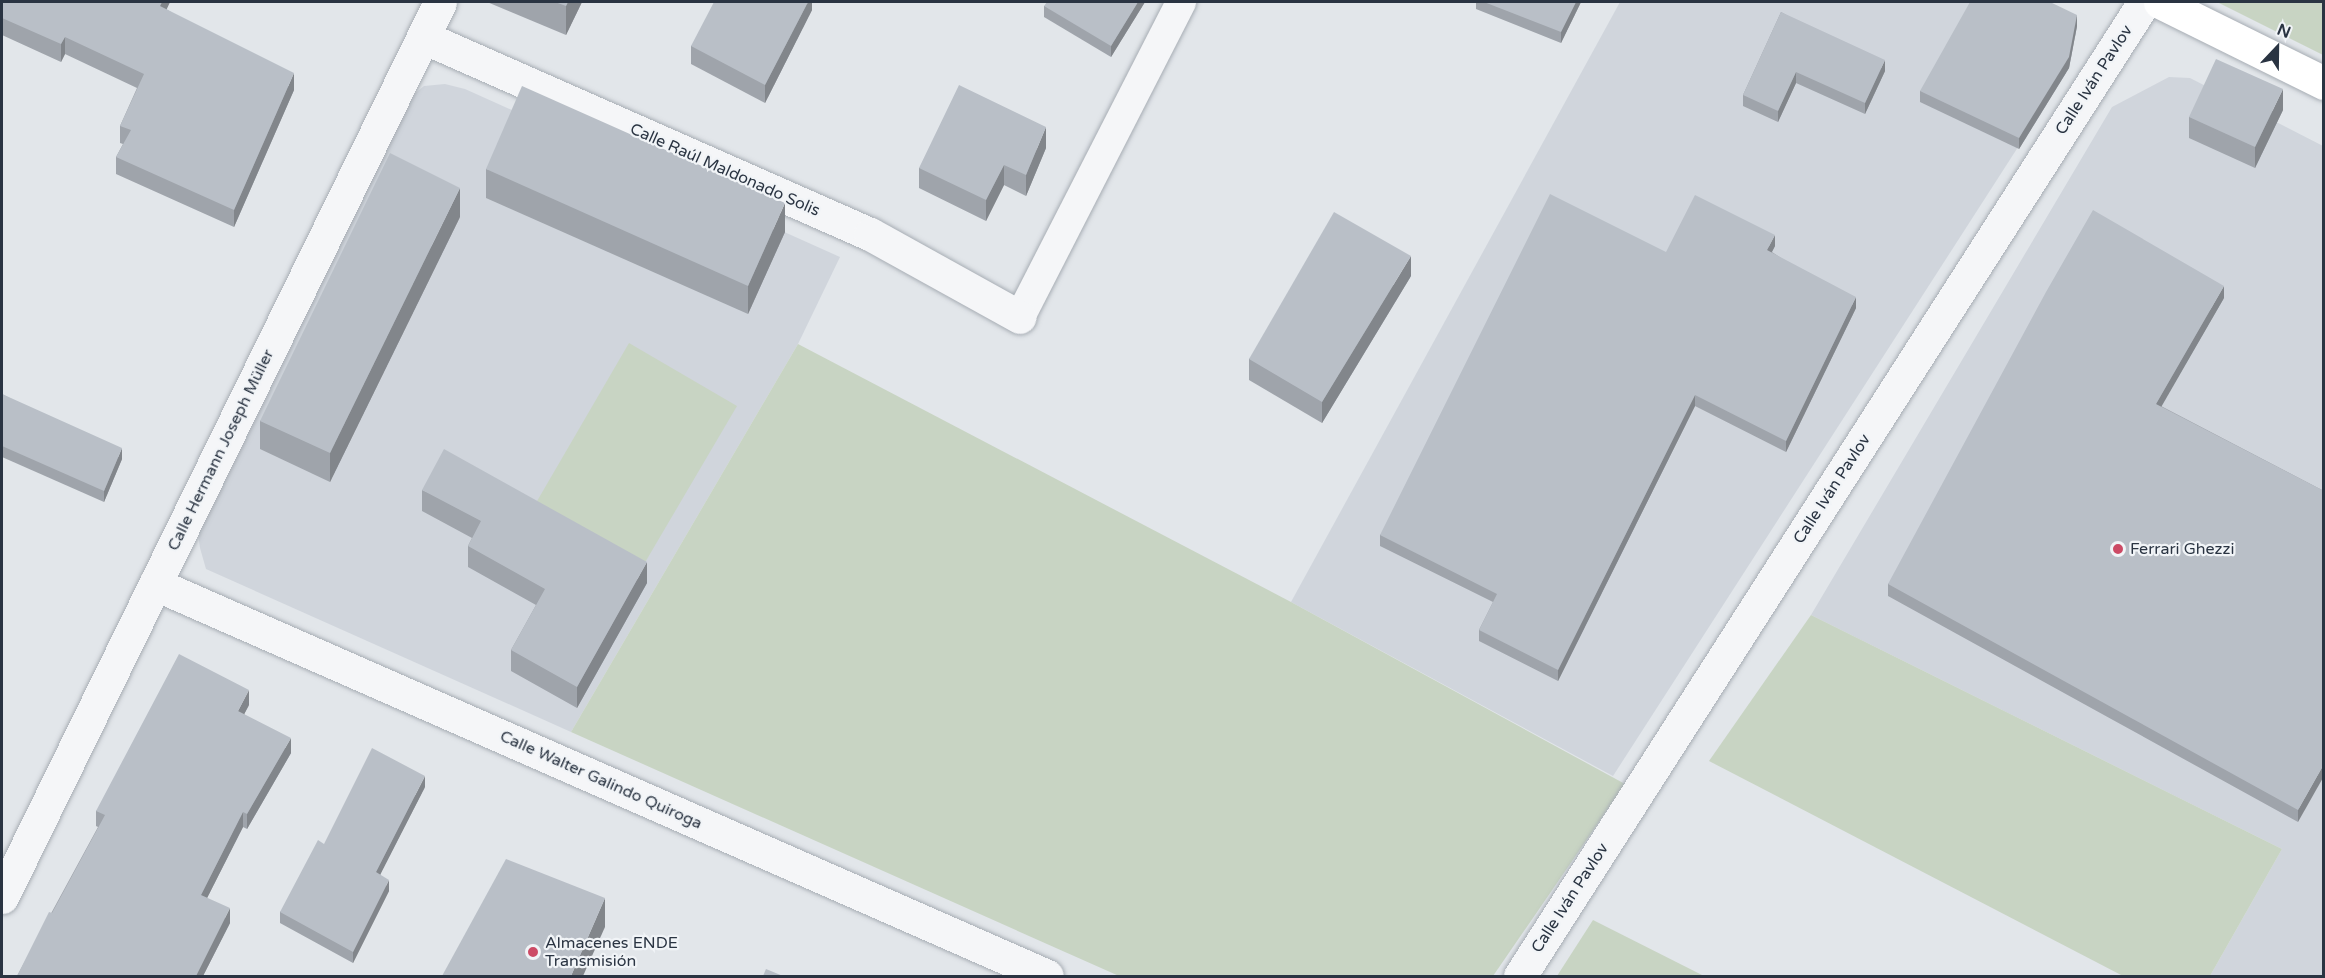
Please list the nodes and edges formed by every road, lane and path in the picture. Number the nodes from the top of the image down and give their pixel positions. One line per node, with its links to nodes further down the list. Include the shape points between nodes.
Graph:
1 (440, 2): 5 (street, Calle Hermann Joseph Müller)
2 (1181, 2): 7 (lane)
3 (2144, 2): 11 (street, Calle Iván Pavlov)
4 (2160, 2): 6 (main road)
5 (423, 38): 7 (street, Calle Raúl Maldonado Solis, via 870,234); 8 (street, Calle Hermann Joseph Müller)
6 (2324, 83)
7 (1020, 317)
8 (155, 584): 9 (street, Calle Hermann Joseph Müller); 10 (street, Calle Walter Galindo Quiroga)
9 (2, 897)
10 (1047, 976)
11 (1520, 976)

